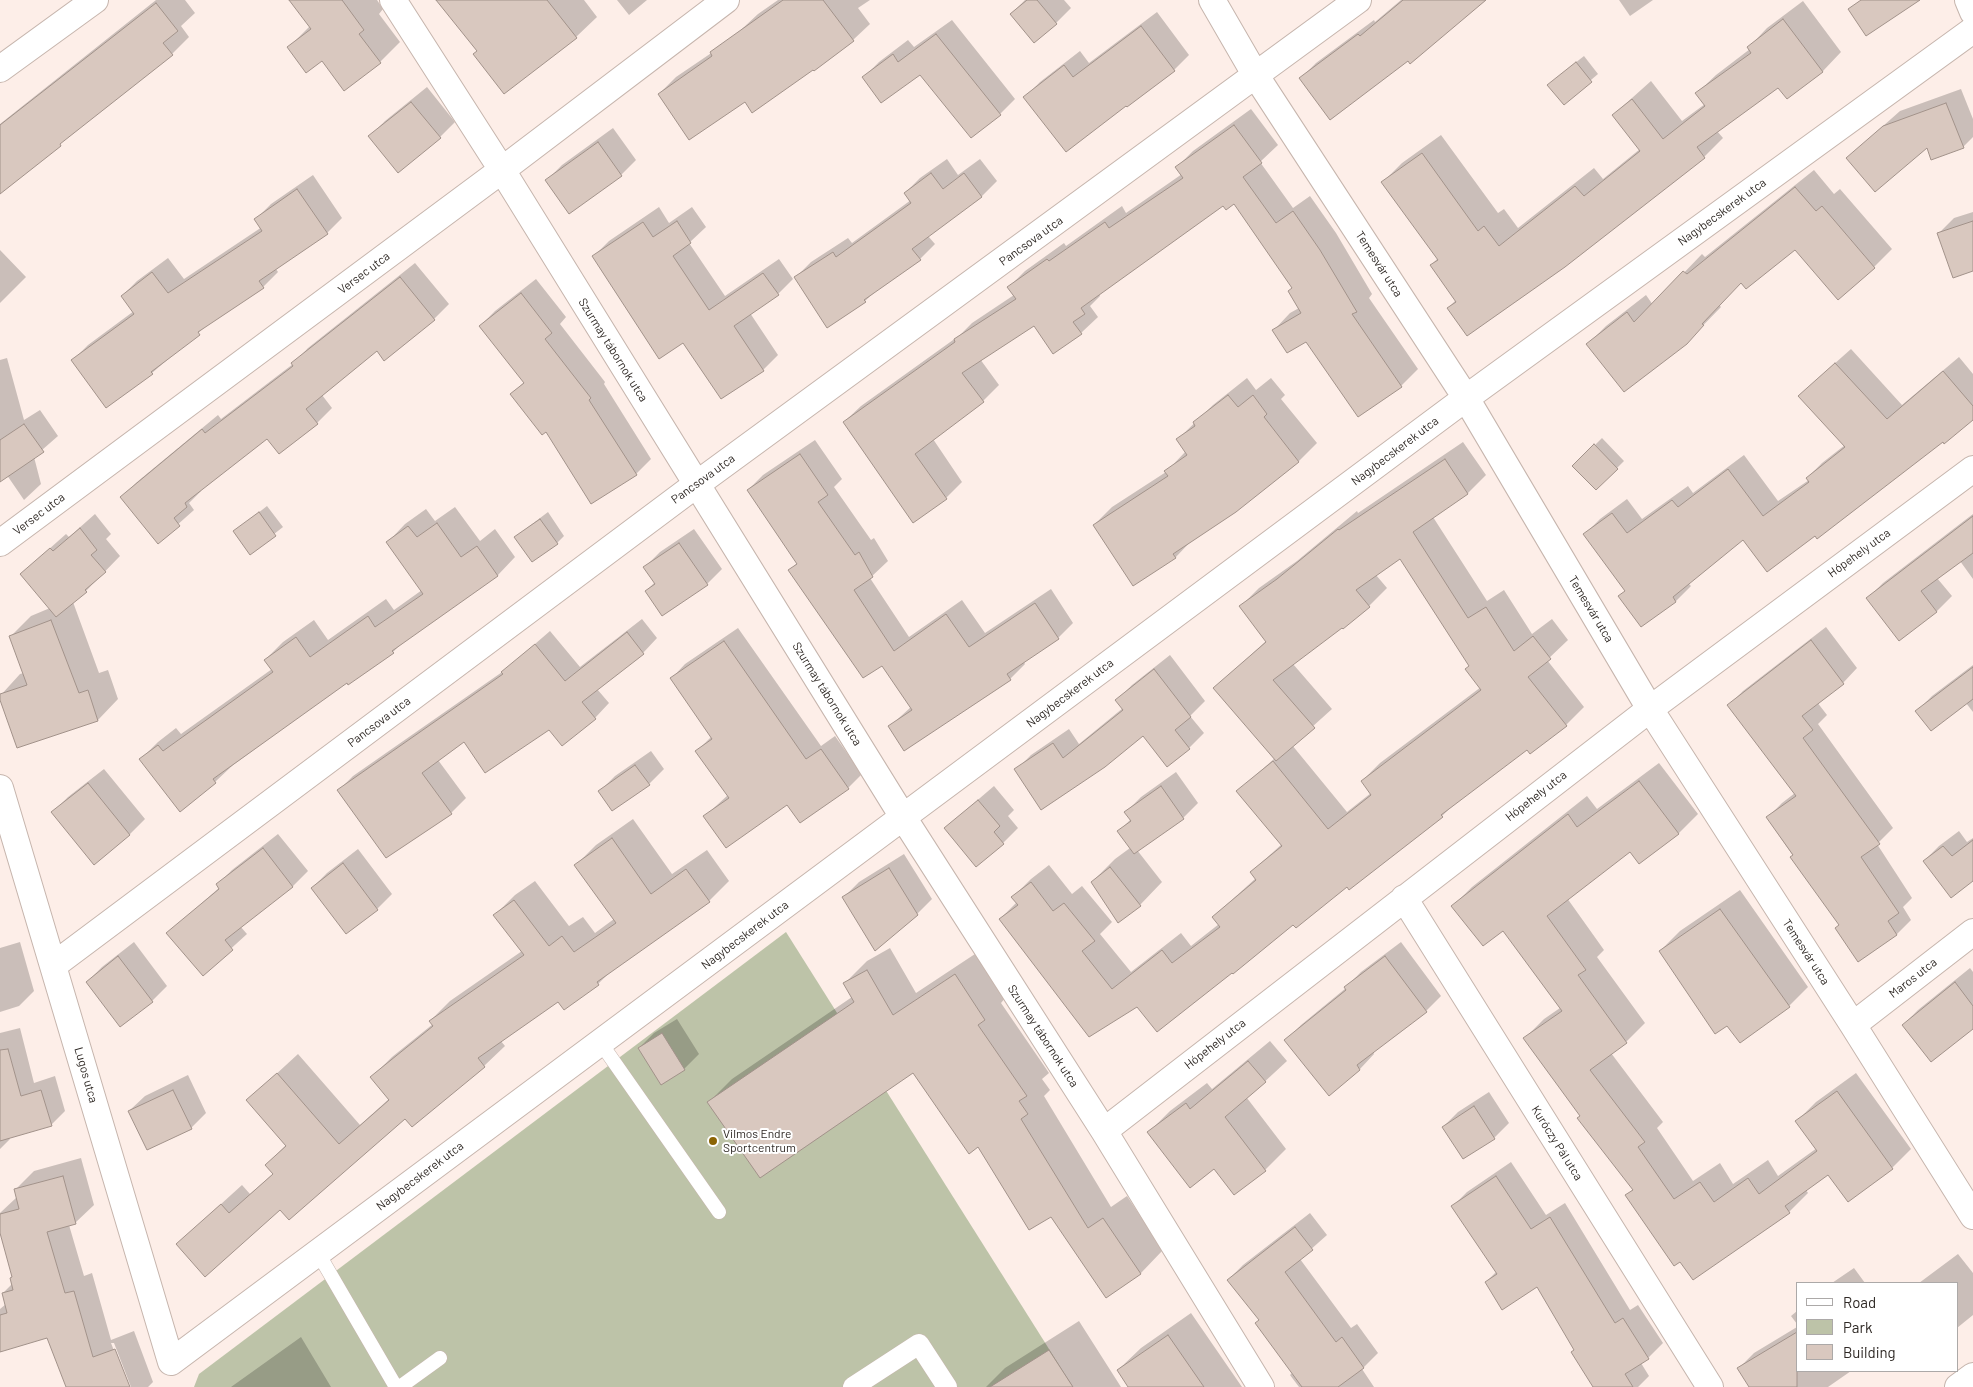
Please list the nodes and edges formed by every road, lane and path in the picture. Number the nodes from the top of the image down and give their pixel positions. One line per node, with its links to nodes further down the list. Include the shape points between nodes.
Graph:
1 (95, 0): 9 (street)
2 (393, 0): 11 (street, Szurmay tábornok utca)
3 (726, 0): 11 (street, Versec utca)
4 (1212, 0): 10 (street, Temesvár utca)
5 (1358, 0): 10 (street, Pancsova utca)
6 (1968, 0): 7 (street)
7 (1973, 12)
8 (1973, 30): 12 (street, Nagybecskerek utca)
9 (0, 69)
10 (1256, 76): 12 (street, Temesvár utca); 14 (street, Pancsova utca)
11 (502, 170): 14 (street, Szurmay tábornok utca); 15 (street, Versec utca)
12 (1466, 398): 16 (street, Temesvár utca); 18 (street, Nagybecskerek utca)
13 (1973, 469): 16 (street, Hópehely utca)
14 (697, 484): 18 (street, Szurmay tábornok utca); 21 (street, Pancsova utca)
15 (0, 543)
16 (1650, 708): 19 (street, Hópehely utca); 22 (street, Temesvár utca)
17 (0, 788): 21 (street, Lugos utca)
18 (903, 817): 23 (street, Nagybecskerek utca); 24 (street, Szurmay tábornok utca)
19 (1404, 898): 24 (street, Hópehely utca); 36 (street, Kuróczy Pál utca)
20 (1973, 932): 22 (street, Maros utca)
21 (54, 965): 29 (street, Lugos utca)
22 (1854, 1025): 26 (street, Temesvár utca)
23 (600, 1042): 25 (lane); 27 (street, Nagybecskerek utca)
24 (1104, 1131): 35 (street, Szurmay tábornok utca)
25 (719, 1212)
26 (1973, 1216)
27 (318, 1253): 29 (street, Nagybecskerek utca); 31 (lane)
28 (440, 1358): 32 (lane)
29 (171, 1362)
30 (1973, 1376): 37 (street)
31 (396, 1387)
32 (400, 1387)
33 (853, 1387): 34 (street, via 919,1344)
34 (947, 1387)
35 (1261, 1387)
36 (1710, 1387)
37 (1958, 1387)

